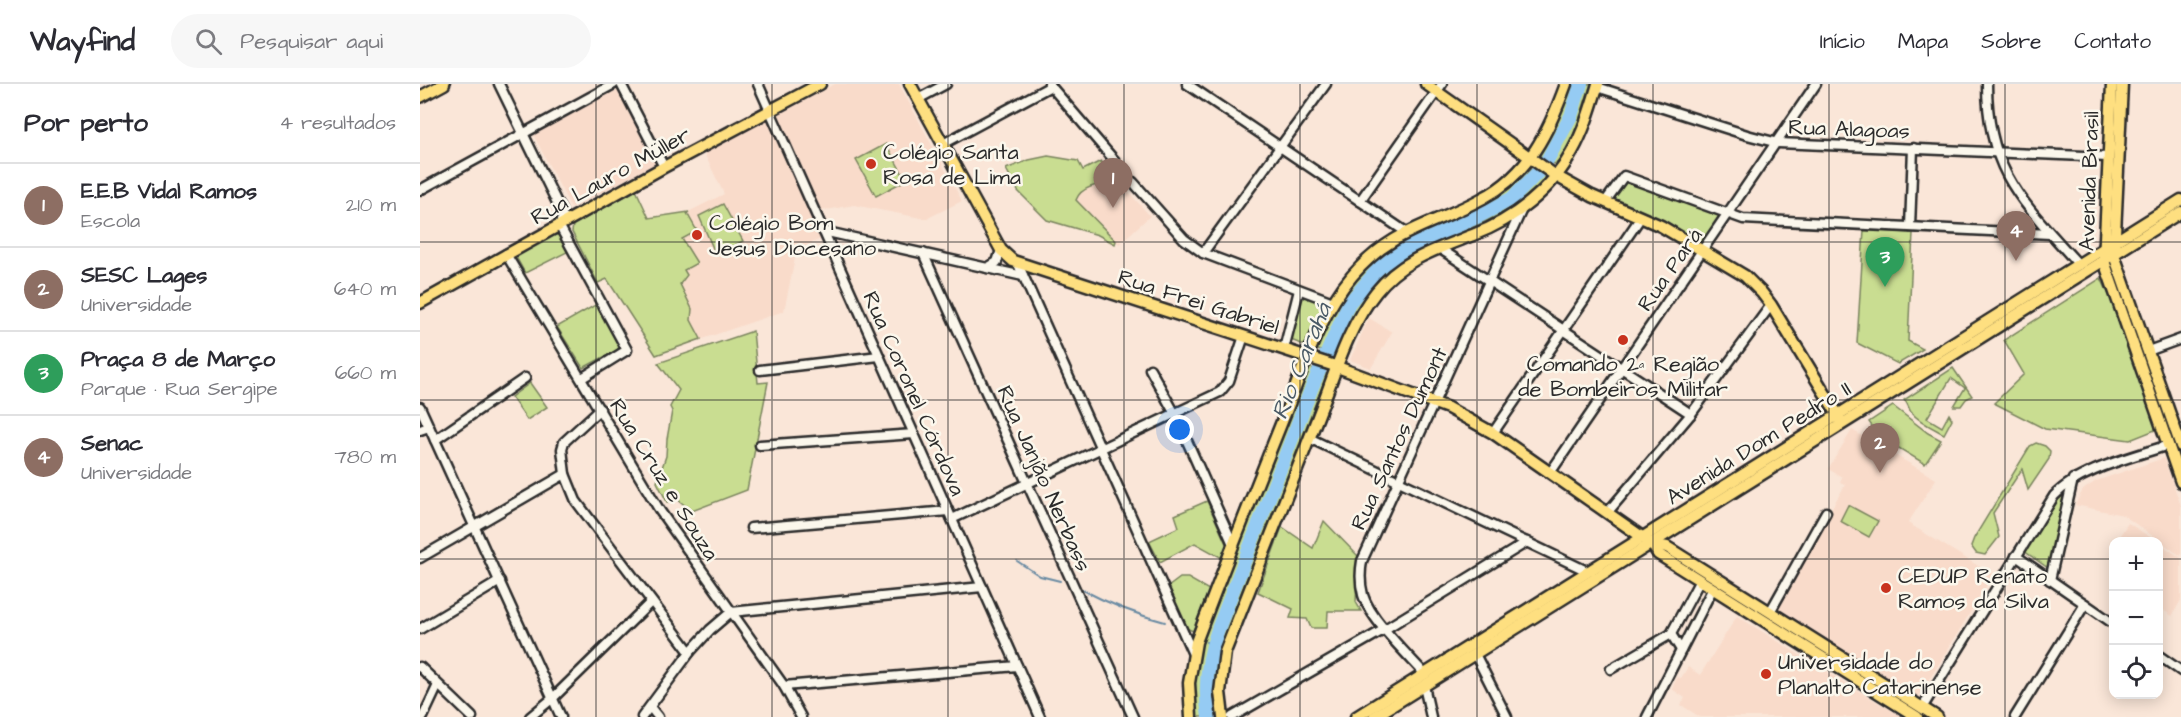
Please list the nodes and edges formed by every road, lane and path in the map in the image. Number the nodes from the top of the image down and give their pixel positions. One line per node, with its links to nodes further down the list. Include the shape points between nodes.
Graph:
1 (444, 84): 22 (main road)
2 (499, 84): 25 (street)
3 (614, 84): 25 (street)
4 (621, 84): 34 (street)
5 (758, 84): 24 (street, Rua Coronel Córdova)
6 (820, 84): 24 (main road, Rua Lauro Müller)
7 (910, 84): 23 (main road, Rua Frei Gabriel)
8 (946, 84): 23 (street)
9 (1187, 84): 21 (street)
10 (1208, 84): 21 (street)
11 (1326, 84): 28 (street)
12 (1426, 84): 20 (main road)
13 (1566, 84): 32 (main road)
14 (1816, 84): 26 (street, Rua Pará)
15 (1987, 84): 30 (street, via 1989,124)
16 (2112, 84): 31 (main road, Avenida Brasil)
17 (2122, 84): 50 (main road, Avenida Brasil)
18 (1050, 85): 27 (street); 33 (street)
19 (1598, 86): 26 (street, Rua Alagoas); 35 (main road, via 1573,151)
20 (1440, 88): 32 (main road); 39 (street)
21 (1201, 93): 28 (street)
22 (420, 97)
23 (918, 99): 27 (main road, Rua Frei Gabriel)
24 (770, 110): 34 (main road, Rua Lauro Müller); 47 (street, Rua Coronel Córdova)
25 (523, 133): 37 (street); 45 (street, via 562,213)
26 (1778, 143): 29 (street, Rua Alagoas); 43 (street, Rua Pará)
27 (943, 144): 53 (main road, Rua Frei Gabriel)
28 (1281, 148): 39 (street); 55 (street)
29 (1913, 148): 30 (street, Rua Alagoas); 46 (street)
30 (1996, 152): 31 (street, Rua Alagoas); 49 (street, via 2017,194)
31 (2108, 157): 52 (main road, Avenida Brasil)
32 (1534, 160): 35 (main road); 48 (main road, via 1484,198)
33 (1115, 161)
34 (664, 167): 45 (main road, Rua Lauro Müller)
35 (1553, 174): 40 (main road); 41 (main road)
36 (1133, 182): 55 (street, via 1178,233)
37 (420, 190)
38 (2181, 200): 50 (main road, Avenida Dom Pedro II)
39 (1360, 201): 48 (street)
40 (1605, 202): 43 (street, via 1624,176); 44 (main road)
41 (1523, 207): 51 (main road, via 1490,228); 63 (street, Rua Santos Dumont)
42 (2181, 212): 58 (main road, Avenida Dom Pedro II)
43 (1728, 214): 46 (street, via 1743,219); 54 (street, Rua Pará)
44 (1641, 217): 54 (main road); 68 (street)
45 (559, 225): 56 (main road, Rua Lauro Müller); 80 (street, via 627,350)
46 (1910, 227): 49 (street)
47 (823, 231): 57 (street); 73 (street, Rua Coronel Córdova)
48 (1406, 232): 65 (main road, via 1365,262)
49 (2050, 234): 60 (street)
50 (2114, 242): 52 (main road, Avenida Dom Pedro II); 58 (main road, Avenida Brasil)
51 (1439, 248): 63 (street); 75 (main road, via 1407,264 1377,291)
52 (2104, 249): 58 (main road, Avenida Brasil); 60 (main road, Avenida Dom Pedro II)
53 (1001, 250): 59 (main road, Rua Frei Gabriel); 61 (street, via 996,262)
54 (1703, 251): 67 (main road, via 1745,276); 77 (street, Rua Pará)
55 (1203, 253): 64 (street)
56 (506, 254): 66 (main road, Rua Lauro Müller); 80 (street, Rua Cruz e Souza)
57 (923, 254): 61 (street); 103 (street, Rua Janjão Nerbass)
58 (2109, 258): 72 (main road, Avenida Brasil); 88 (main road, Avenida Dom Pedro II); 96 (main road, Avenida Brasil)
59 (1018, 264): 62 (street); 69 (main road, Rua Frei Gabriel)
60 (2079, 265): 86 (main road, Avenida Dom Pedro II)
61 (987, 268): 62 (street)
62 (1023, 276): 97 (street)
63 (1489, 281): 68 (street); 81 (street, Rua Santos Dumont)
64 (1299, 290): 65 (street); 71 (street)
65 (1333, 302): 74 (main road)
66 (420, 303)
67 (1771, 305): 85 (street); 86 (main road)
68 (1564, 330): 77 (street); 90 (street)
69 (1244, 336): 71 (main road, Rua Frei Gabriel); 84 (street, via 1226,387)
70 (2181, 339): 72 (street)
71 (1284, 349): 74 (main road, Rua Frei Gabriel)
72 (2148, 351): 94 (main road, Avenida Brasil)
73 (879, 356): 78 (street); 91 (street, Rua Coronel Córdova)
74 (1311, 358): 75 (main road, Rua Frei Gabriel); 111 (main road)
75 (1335, 366): 81 (main road, Rua Frei Gabriel); 92 (main road)
76 (1150, 369): 84 (street)
77 (1622, 369): 85 (street); 98 (street, Rua Pará)
78 (760, 370)
79 (525, 378): 93 (street)
80 (582, 378): 83 (street, Rua Cruz e Souza)
81 (1434, 402): 90 (main road, Rua Frei Gabriel); 101 (street, Rua Santos Dumont)
82 (420, 407): 87 (street)
83 (600, 409): 99 (street, via 564,442); 123 (street, Rua Cruz e Souza, via 675,533)
84 (1175, 414): 97 (street); 111 (street)
85 (1691, 414): 105 (street)
86 (1838, 415): 88 (main road); 109 (main road, Avenida Dom Pedro II)
87 (429, 427): 89 (street); 93 (street)
88 (1838, 427): 109 (main road, Avenida Dom Pedro II)
89 (420, 430)
90 (1493, 433): 98 (main road, Rua Frei Gabriel)
91 (914, 434): 95 (street); 106 (street, Rua Coronel Córdova)
92 (1309, 438): 101 (street); 155 (main road, via 1225,652 1220,692)
93 (435, 440): 107 (street)
94 (2180, 443): 96 (main road)
95 (760, 445)
96 (2168, 445): 100 (street); 102 (main road, Avenida Brasil)
97 (1101, 449): 103 (street); 131 (street)
98 (1550, 473): 105 (main road, Rua Frei Gabriel)
99 (566, 474): 107 (street); 121 (street, via 576,501)
100 (2073, 479): 112 (street, via 2054,496); 117 (street)
101 (1398, 481): 110 (street); 127 (street, Rua Santos Dumont, via 1360,571 1367,604)
102 (2181, 482)
103 (1028, 484): 106 (street); 153 (street, Rua Janjão Nerbass)
104 (1826, 512): 124 (street)
105 (1607, 513): 109 (main road, Rua Frei Gabriel)
106 (950, 515): 108 (street); 119 (street, Rua Coronel Córdova)
107 (475, 526): 113 (street); 118 (street)
108 (751, 528)
109 (1647, 540): 114 (main road, Avenida Dom Pedro II); 115 (main road, via 1667,547); 116 (main road, via 1658,554); 132 (main road, Avenida Dom Pedro II)
110 (1527, 542): 114 (street); 127 (street)
111 (1233, 544): 131 (main road)
112 (2016, 556): 117 (street); 144 (street)
113 (420, 558)
114 (1587, 571): 138 (main road, Avenida Dom Pedro II)
115 (1714, 576): 116 (main road); 120 (main road); 124 (main road)
116 (1700, 580): 120 (main road); 128 (street)
117 (2050, 580): 122 (street)
118 (500, 581): 126 (street); 142 (street)
119 (982, 587): 123 (street); 134 (street, Rua Coronel Córdova)
120 (1713, 588): 129 (street); 144 (main road)
121 (651, 602): 130 (street); 142 (street)
122 (2085, 604): 125 (street); 163 (street)
123 (731, 612): 130 (street); 140 (street, Rua Cruz e Souza)
124 (1770, 612): 144 (main road)
125 (2109, 621)
126 (420, 629)
127 (1385, 629): 138 (street, Rua Santos Dumont); 156 (street)
128 (1671, 634): 129 (street); 136 (street)
129 (1681, 650): 161 (street)
130 (690, 652): 143 (street)
131 (1193, 654): 154 (main road)
132 (1476, 654): 141 (main road, Avenida Dom Pedro II); 160 (street)
133 (2163, 658): 137 (street)
134 (1017, 666): 140 (street); 152 (street, Rua Coronel Córdova)
135 (420, 667): 139 (street)
136 (1611, 669)
137 (2181, 670)
138 (1425, 674): 157 (main road, Avenida Dom Pedro II)
139 (438, 685): 145 (street); 146 (street)
140 (784, 686): 151 (street, Rua Cruz e Souza)
141 (1424, 686): 158 (main road, Avenida Dom Pedro II); 159 (street)
142 (553, 698): 147 (street); 148 (street)
143 (650, 706): 149 (street); 150 (street)
144 (1920, 712): 162 (main road)
145 (423, 717)
146 (472, 717)
147 (530, 717)
148 (561, 717)
149 (642, 717)
150 (658, 717)
151 (801, 717)
152 (1040, 717)
153 (1133, 717)
154 (1191, 717)
155 (1223, 717)
156 (1232, 717)
157 (1356, 717)
158 (1374, 717)
159 (1431, 717)
160 (1507, 717)
161 (1647, 717)
162 (1937, 717)
163 (2015, 717)

